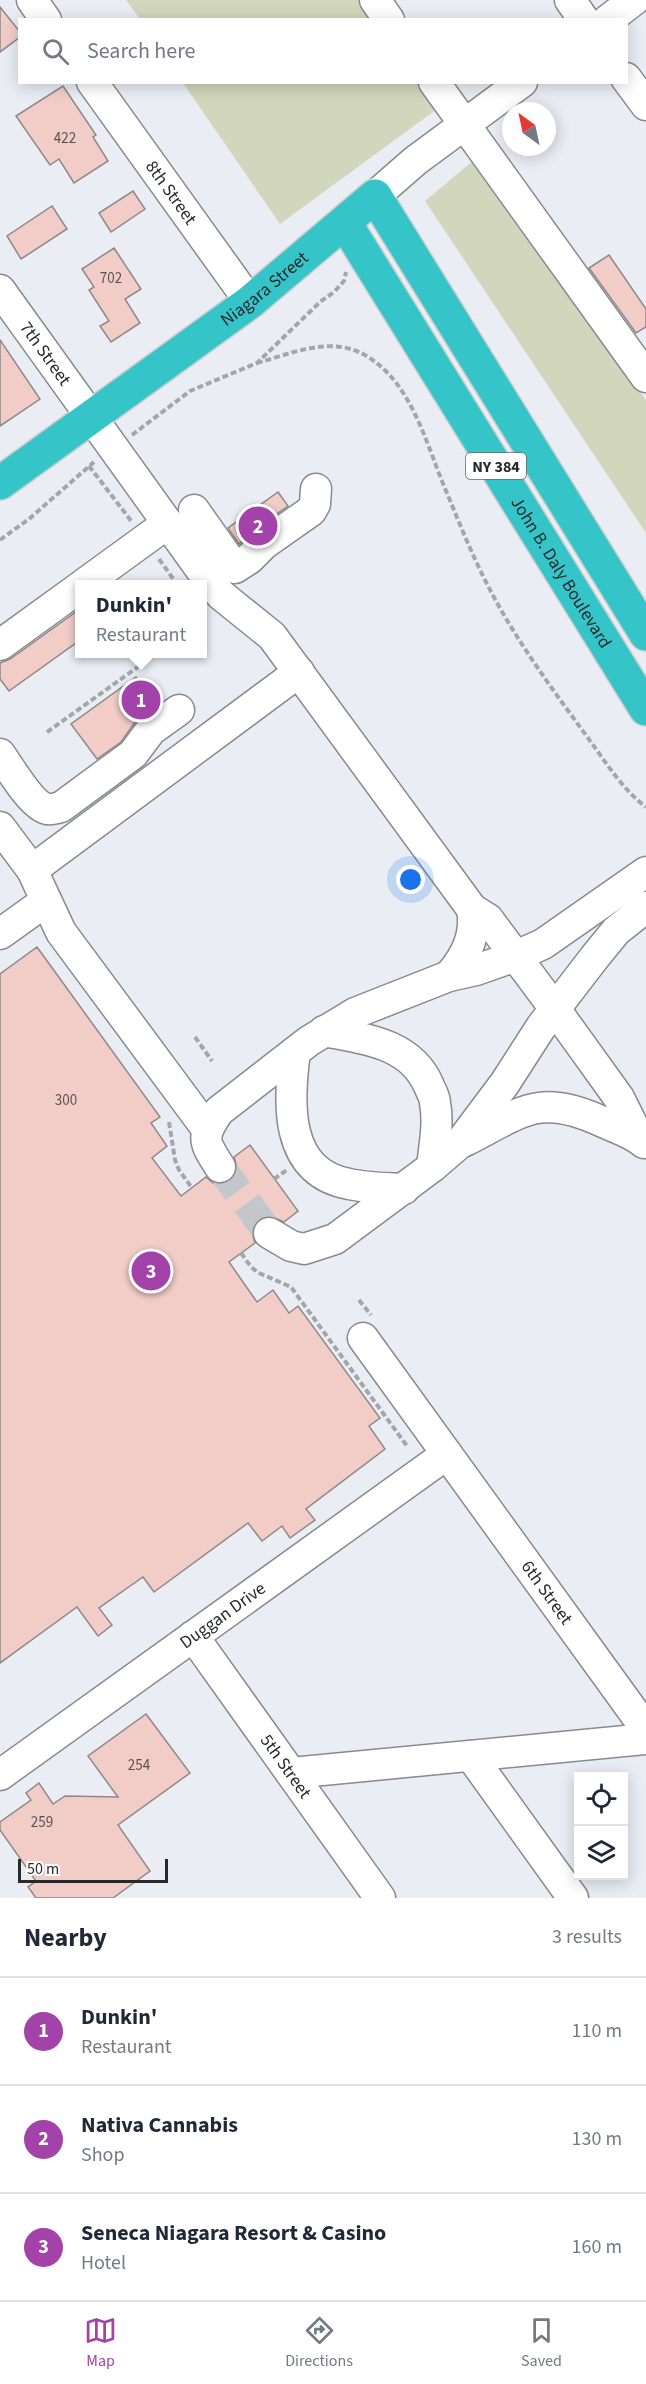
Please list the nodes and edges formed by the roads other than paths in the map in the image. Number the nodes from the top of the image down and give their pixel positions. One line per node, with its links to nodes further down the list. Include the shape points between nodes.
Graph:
1 (32, 0): 4 (street)
2 (570, 0): 5 (street)
3 (634, 0): 6 (street)
4 (45, 18)
5 (583, 18)
6 (611, 18)
7 (628, 79): 11 (street)
8 (93, 84): 16 (street, 8th Street)
9 (435, 84): 12 (street)
10 (519, 84): 12 (street, Niagara Street)
11 (646, 105)
12 (464, 125): 13 (street, Niagara Street); 17 (street)
13 (375, 196): 14 (highway, Niagara Street); 25 (highway, NY 384)
14 (345, 223): 16 (highway, Niagara Street); 28 (highway, John B. Daly Boulevard / NY 384)
15 (0, 290): 18 (street, 7th Street)
16 (250, 302): 18 (highway, Niagara Street)
17 (646, 377)
18 (91, 418): 19 (highway, Niagara Street); 22 (street, 7th Street)
19 (0, 483)
20 (316, 489): 21 (street, via 311,511 235,568)
21 (194, 510)
22 (168, 524): 23 (street); 27 (street, 7th Street, via 221,595 272,636)
23 (91, 580)
24 (75, 592): 26 (street)
25 (646, 634)
26 (0, 645)
27 (299, 672): 32 (street); 36 (street, 7th Street)
28 (646, 709)
29 (179, 710): 30 (street, via 151,730 133,754 52,810 36,804)
30 (0, 754)
31 (0, 826): 32 (street)
32 (32, 870): 34 (street)
33 (646, 872): 38 (street, via 543,944)
34 (46, 901): 37 (street); 43 (street, via 61,932)
35 (646, 907): 40 (street, via 616,932)
36 (472, 909): 38 (street, 7th Street, via 488,919); 39 (street, via 471,940)
37 (0, 934)
38 (516, 956): 39 (street); 40 (street, 7th Street)
39 (449, 976): 41 (street, via 355,1013)
40 (555, 1009): 44 (street, 7th Street, via 619,1098); 45 (street)
41 (324, 1031): 42 (street); 47 (street, via 392,1047 411,1059 425,1077 435,1102)
42 (295, 1052): 43 (street, via 219,1112); 48 (street, via 291,1084 293,1128 299,1147 311,1164 348,1184)
43 (207, 1128): 46 (street, via 211,1154)
44 (642, 1142): 45 (street, via 583,1112 544,1106 522,1111)
45 (460, 1143): 47 (street)
46 (220, 1167)
47 (432, 1167): 48 (street)
48 (404, 1189): 49 (street, via 335,1239 318,1246 291,1246)
49 (269, 1233)
50 (367, 1327): 51 (street, 6th Street)
51 (447, 1454): 52 (street, Duggan Drive); 53 (street, 6th Street)
52 (193, 1636): 56 (street, 5th Street); 57 (street, Duggan Drive)
53 (646, 1729)
54 (646, 1739): 55 (street)
55 (471, 1756): 56 (street); 59 (street)
56 (291, 1773): 58 (street, 5th Street)
57 (0, 1775)
58 (380, 1898)
59 (573, 1898)

